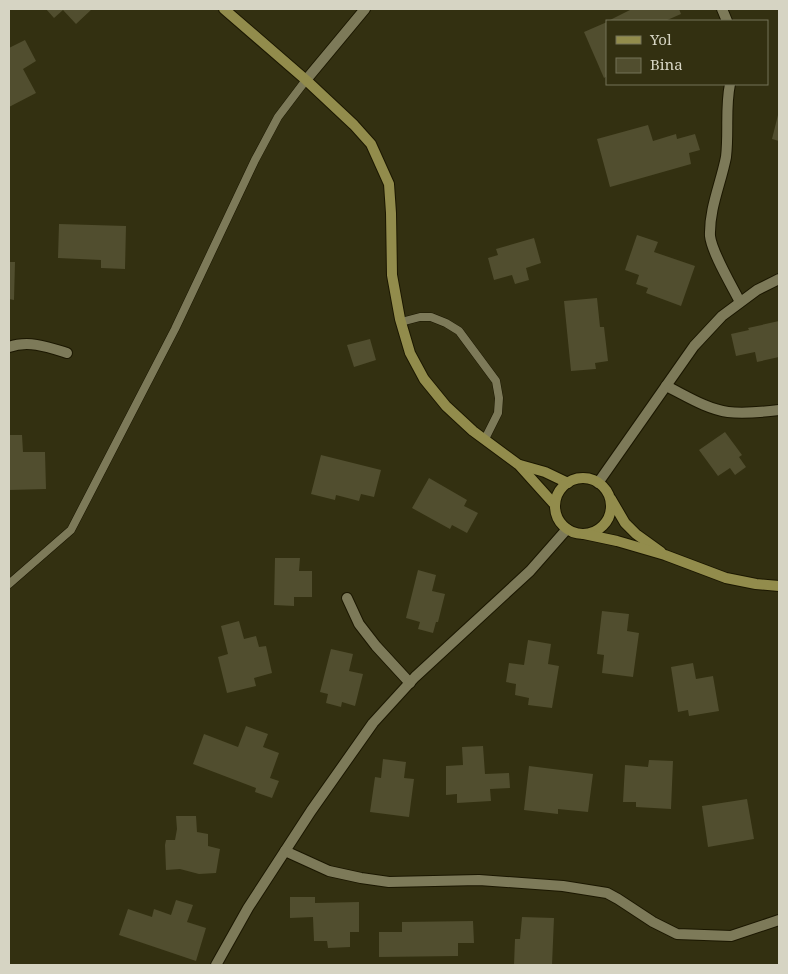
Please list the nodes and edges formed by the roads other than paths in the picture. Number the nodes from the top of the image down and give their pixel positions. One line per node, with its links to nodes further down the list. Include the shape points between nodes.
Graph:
1 (224, 9): 3 (street)
2 (365, 9): 3 (street)
3 (306, 80): 7 (street, via 371,144 389,184 392,275); 21 (lane, via 278,117 255,160 175,329 71,530)
4 (730, 85): 6 (street, via 726,108 726,156 711,219 710,238)
5 (779, 279): 6 (street)
6 (740, 302): 10 (street, via 694,346)
7 (401, 322): 12 (street, via 410,353 424,379 446,406); 12 (lane, via 431,317 446,323 459,331 491,374 496,381 498,412)
8 (9, 347): 9 (street, via 30,344)
9 (67, 353)
10 (666, 386): 11 (street, via 707,406 728,412); 15 (street)
11 (779, 410)
12 (485, 439): 13 (street)
13 (519, 465): 14 (street); 17 (street)
14 (568, 483): 15 (street, via 585,478); 17 (street, via 556,496)
15 (598, 483): 16 (street)
16 (608, 493): 19 (street, via 610,511 607,520 593,532); 20 (street, via 625,523)
17 (555, 505): 18 (street, via 556,515)
18 (567, 529): 19 (street); 24 (street, via 530,571)
19 (584, 534): 20 (street)
20 (665, 555): 22 (street, via 726,578)
21 (9, 584)
22 (779, 586)
23 (347, 598): 24 (street, via 376,646)
24 (410, 683): 25 (street, via 373,722)
25 (285, 851): 26 (street, via 329,870 389,882 479,880 607,893 677,934 731,936); 27 (street)
26 (779, 920)
27 (216, 965)

